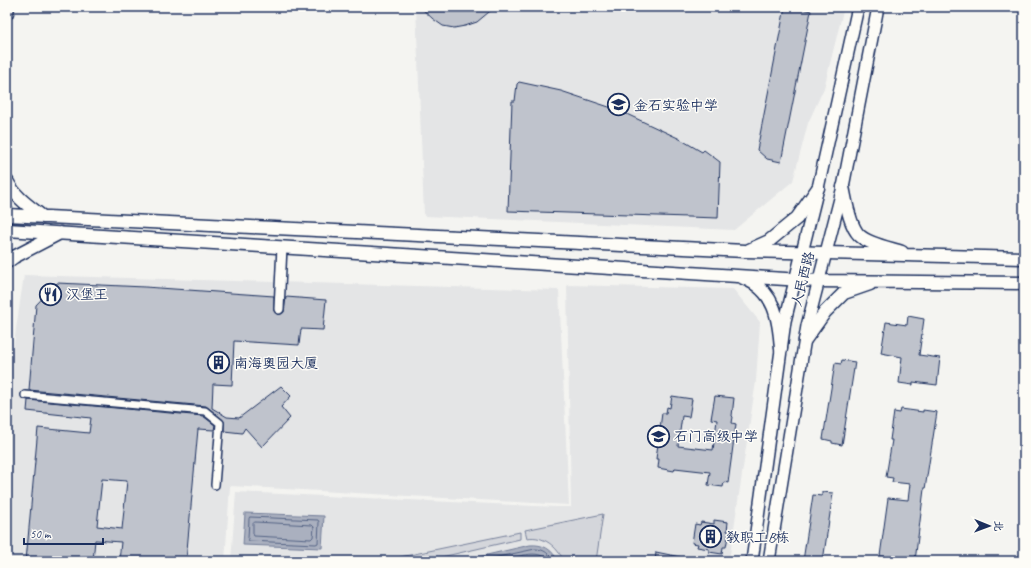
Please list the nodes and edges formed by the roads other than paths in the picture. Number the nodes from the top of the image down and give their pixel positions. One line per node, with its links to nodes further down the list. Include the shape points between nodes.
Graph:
1 (8, 7): 4 (main road)
2 (858, 7): 7 (street)
3 (878, 7): 6 (street, 人民西路)
4 (7, 13)
5 (7, 181): 9 (main road, via 22,201)
6 (843, 187): 15 (street, 人民西路); 16 (main road, via 853,226 858,234 867,241)
7 (818, 188): 13 (main road, via 797,218 769,241); 14 (street)
8 (7, 215): 9 (main road)
9 (43, 216): 13 (main road)
10 (7, 230): 11 (main road)
11 (60, 233): 12 (main road); 18 (main road)
12 (282, 247): 19 (main road); 24 (street)
13 (745, 252): 14 (main road)
14 (802, 253): 15 (main road); 20 (street)
15 (825, 254): 16 (main road); 21 (street, 人民西路)
16 (917, 256): 17 (main road)
17 (1024, 258)
18 (7, 262)
19 (737, 275): 20 (main road); 26 (main road, via 754,282 770,299 780,328)
20 (796, 279): 21 (main road); 26 (street)
21 (818, 280): 22 (main road); 25 (street, 人民西路)
22 (878, 281): 23 (main road); 25 (main road, via 844,293)
23 (1024, 283)
24 (278, 309)
25 (805, 340): 30 (street, 人民西路)
26 (781, 349): 29 (street)
27 (25, 395): 28 (street, via 205,411 220,423)
28 (216, 485)
29 (752, 561)
30 (769, 561)

